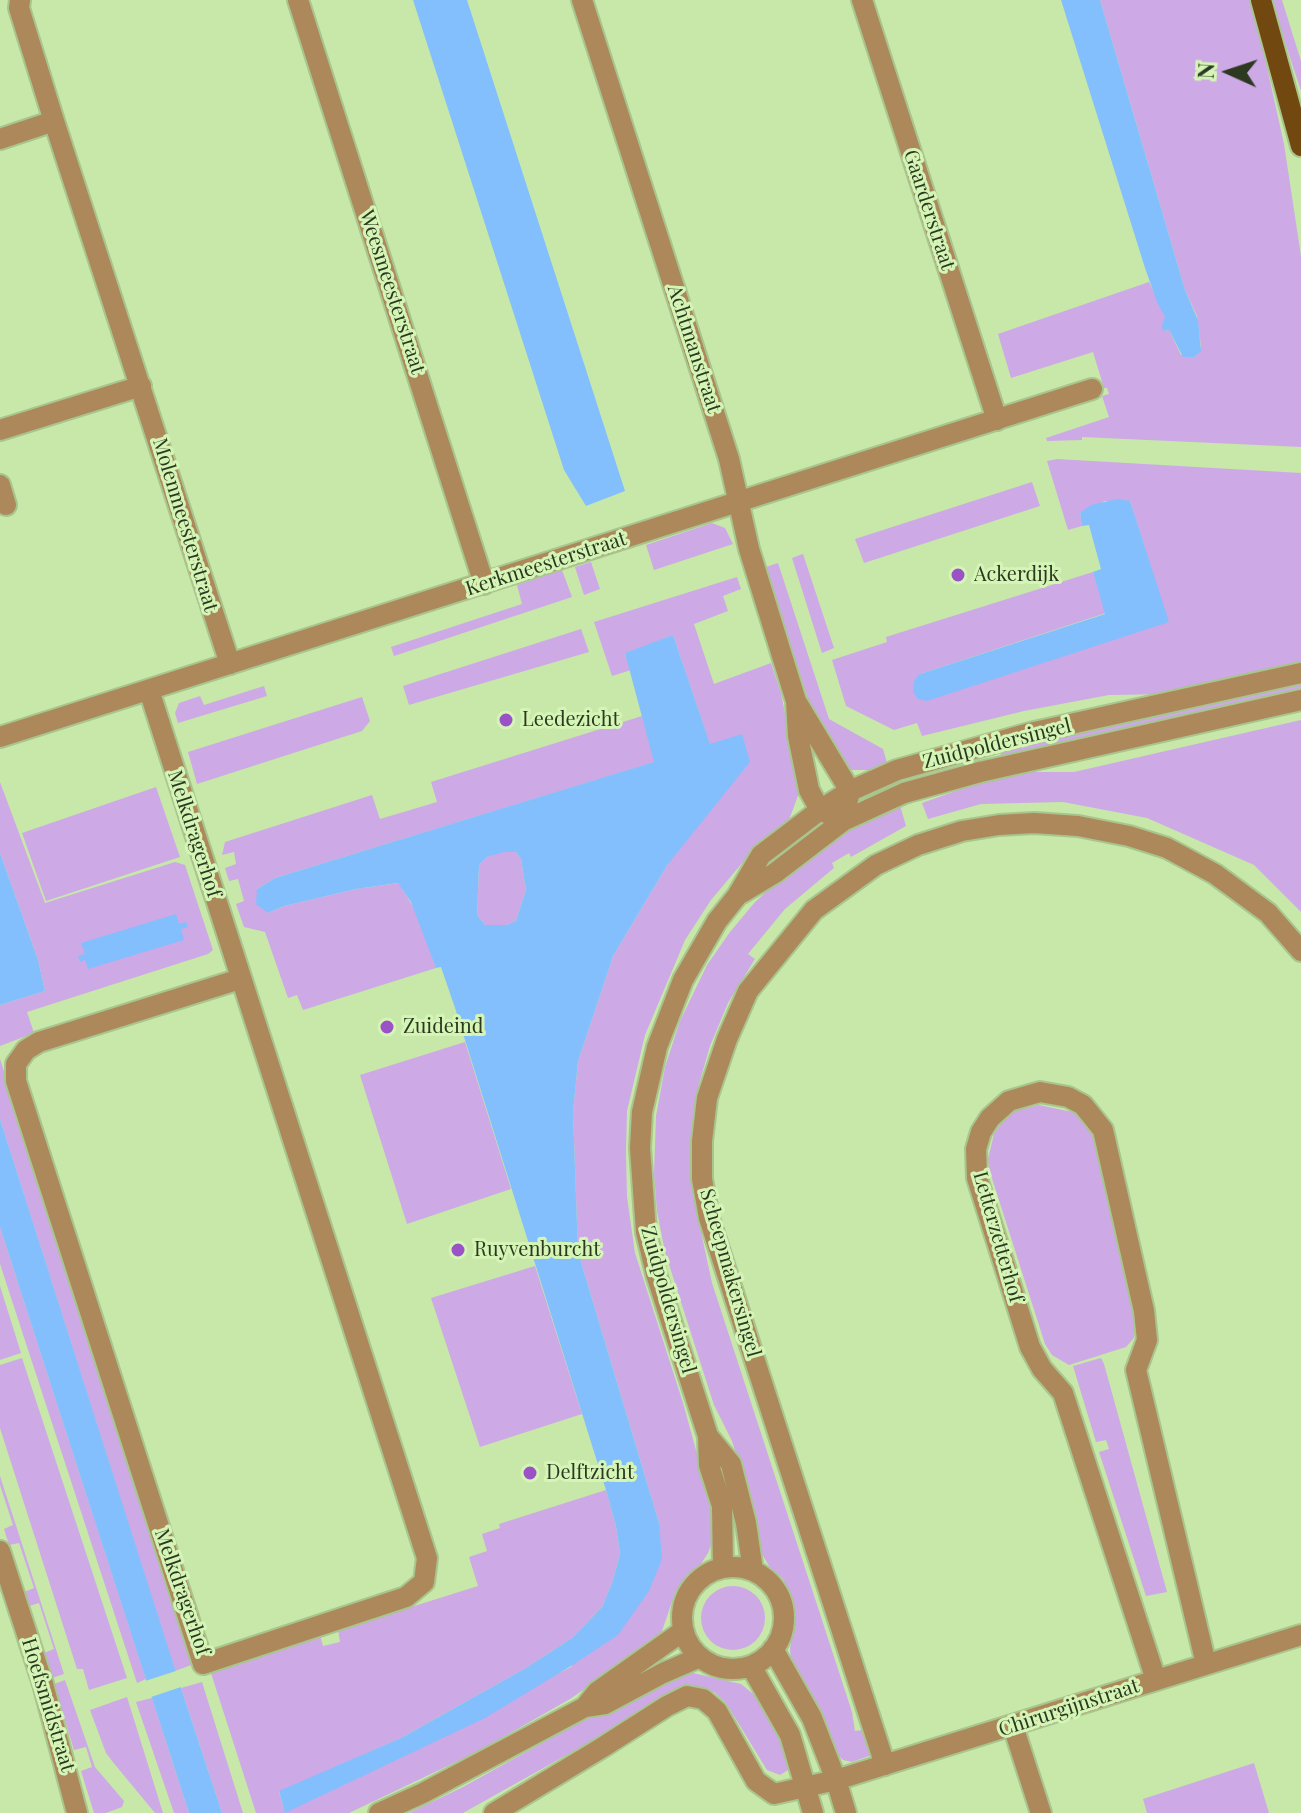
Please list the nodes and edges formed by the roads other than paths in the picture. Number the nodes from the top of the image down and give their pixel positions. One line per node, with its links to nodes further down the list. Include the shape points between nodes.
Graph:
1 (20, 0): 6 (street, Molenmeesterstraat)
2 (298, 0): 16 (street, Weesmeesterstraat)
3 (582, 0): 14 (street, Achtmanstraat)
4 (862, 0): 11 (street, Gaarderstraat)
5 (1261, 0): 8 (main road)
6 (54, 121): 7 (street); 9 (street, Molenmeesterstraat)
7 (0, 139)
8 (1301, 146)
9 (141, 386): 12 (street); 17 (street, Molenmeesterstraat)
10 (1092, 389): 11 (street, Kerkmeesterstraat)
11 (997, 420): 14 (street, Kerkmeesterstraat)
12 (0, 430)
13 (0, 485): 15 (street)
14 (739, 504): 16 (street, Kerkmeesterstraat); 21 (street, Achtmanstraat)
15 (6, 505)
16 (484, 584): 17 (street, Kerkmeesterstraat)
17 (230, 664): 19 (street, Kerkmeesterstraat)
18 (1301, 673): 23 (street, Zuidpoldersingel, via 1030,733 897,770)
19 (149, 690): 22 (street, Kerkmeesterstraat); 28 (street, Melkdragerhof)
20 (1301, 700): 25 (street, Zuidpoldersingel, via 948,780)
21 (796, 701): 23 (street, Achtmanstraat); 24 (street, Achtmanstraat, via 809,790)
22 (0, 737)
23 (850, 791): 24 (street, Zuidpoldersingel); 25 (street)
24 (820, 810): 25 (street); 26 (street, Zuidpoldersingel, via 761,855)
25 (843, 821): 26 (street, Zuidpoldersingel)
26 (737, 896): 29 (street, Zuidpoldersingel, via 702,946 668,1013 648,1079 640,1148 646,1232)
27 (1301, 951): 42 (street, Scheepmakersingel, via 1268,913 1215,874 1167,848 1078,826 999,825 918,845 876,865 814,910 748,991 707,1098 702,1179 709,1218)
28 (240, 979): 28 (street, Melkdragerhof, via 427,1558 424,1582 406,1597 203,1664 16,1081 16,1064 39,1042)
29 (708, 1436): 31 (street, Zuidpoldersingel, via 709,1465 723,1516); 32 (street, Zuidpoldersingel, via 731,1464)
30 (0, 1551): 46 (street, Hoefsmidstraat)
31 (723, 1568): 32 (street); 33 (street, via 704,1576 690,1591)
32 (753, 1571): 35 (street, via 769,1581 783,1605 784,1624)
33 (683, 1631): 36 (street); 40 (street, via 597,1692)
34 (1301, 1635): 37 (street, Chirurgijnstraat)
35 (773, 1649): 38 (street); 43 (street, via 812,1718)
36 (700, 1657): 38 (street, via 724,1669); 40 (street, via 605,1704)
37 (1206, 1664): 39 (street, Chirurgijnstraat); 39 (street, Letterzetterhof, via 1136,1370 1147,1340 1144,1311 1103,1130 1083,1105 1068,1097 1040,1092 1009,1101 981,1132 977,1178 1030,1347 1063,1393)
38 (751, 1666): 44 (street, via 790,1735)
39 (1156, 1680): 41 (street, Chirurgijnstraat)
40 (585, 1707): 47 (street)
41 (1013, 1726): 42 (street, Chirurgijnstraat); 50 (street)
42 (885, 1765): 43 (street, Chirurgijnstraat)
43 (836, 1780): 44 (street); 49 (street)
44 (805, 1788): 45 (street, via 774,1794 756,1781 717,1711 703,1699 687,1696); 48 (street)
45 (499, 1812)
46 (77, 1813)
47 (379, 1813)
48 (813, 1813)
49 (846, 1813)
50 (1041, 1813)

